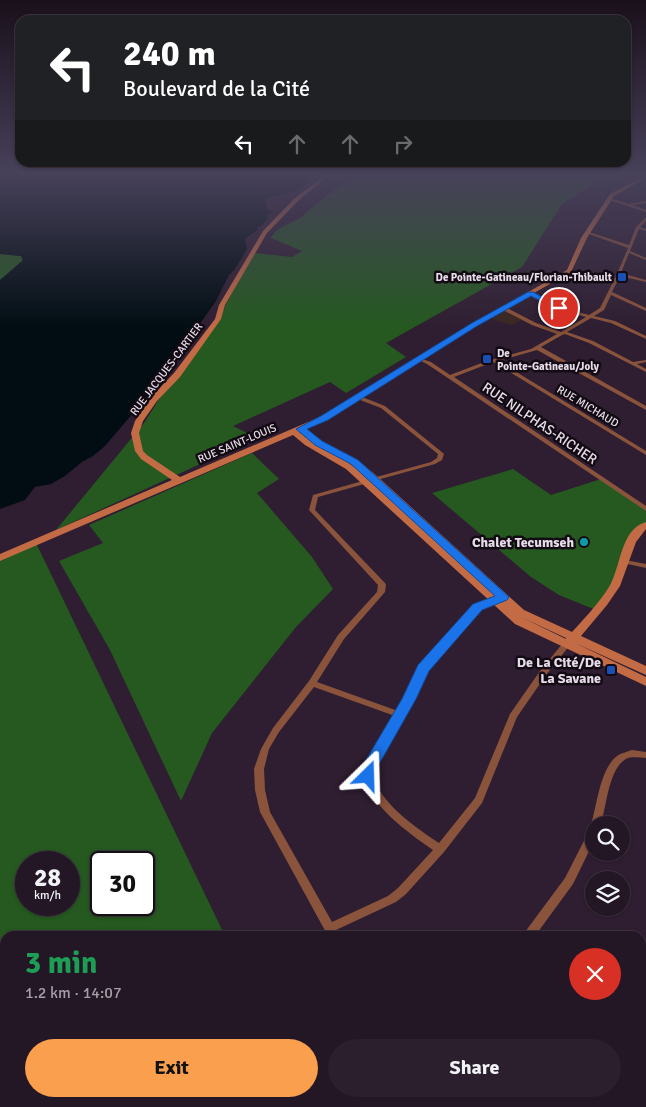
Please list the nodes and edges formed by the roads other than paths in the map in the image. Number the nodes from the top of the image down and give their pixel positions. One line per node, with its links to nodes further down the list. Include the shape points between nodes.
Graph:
1 (272, 225): 30 (street, RUE JACQUES-CARTIER, via 222,305 218,318 139,421 135,433 139,451)
2 (593, 225): 6 (street, RUE SAINT-LOUIS)
3 (640, 225): 4 (street)
4 (638, 227): 5 (street); 7 (street)
5 (646, 230)
6 (588, 233): 7 (street); 12 (street, RUE SAINT-LOUIS, via 578,247 571,269)
7 (630, 249): 8 (street); 9 (street)
8 (646, 259)
9 (619, 274): 10 (street); 11 (street)
10 (646, 281)
11 (610, 293): 14 (street); 15 (street, via 602,309)
12 (530, 294): 13 (street, RUE SAINT-LOUIS); 15 (street, via 562,309)
13 (503, 308): 16 (street, via 534,324); 19 (street, RUE SAINT-LOUIS)
14 (646, 310)
15 (590, 316): 16 (street); 17 (street, via 613,322)
16 (563, 333): 18 (street); 22 (street, via 591,342)
17 (646, 338)
18 (538, 348): 21 (street); 26 (street)
19 (419, 359): 24 (street, RUE NILPHAS-RICHER); 25 (street, RUE SAINT-LOUIS)
20 (646, 360): 22 (street)
21 (494, 361): 24 (street); 28 (street, RUE MICHAUD)
22 (633, 364): 23 (street)
23 (646, 371)
24 (450, 377): 31 (street, RUE NILPHAS-RICHER)
25 (357, 397): 27 (street, RUE SAINT-LOUIS); 29 (street, via 386,409 441,454 440,459 433,463)
26 (646, 408)
27 (297, 431): 29 (street, via 308,443); 30 (street, RUE SAINT-LOUIS)
28 (646, 453)
29 (370, 480): 36 (street); 40 (street, via 314,496 312,510 382,585 381,592 341,637)
30 (179, 481): 33 (street, RUE SAINT-LOUIS)
31 (646, 509)
32 (646, 525): 34 (street, via 633,537)
33 (0, 558)
34 (625, 562): 35 (street); 37 (street, via 612,592)
35 (646, 566)
36 (499, 599): 37 (street, via 526,626); 41 (street, via 478,607 423,669)
37 (569, 641): 38 (street); 39 (street); 44 (street, via 516,712 479,800)
38 (646, 670)
39 (646, 682)
40 (312, 683): 41 (street); 46 (street, via 265,749 258,778 262,802 271,824)
41 (400, 715): 44 (street, via 368,776 372,787 400,823)
42 (646, 755): 43 (street, via 629,753 615,762)
43 (598, 816)
44 (440, 849): 47 (street, via 392,899)
45 (585, 851): 48 (street, via 569,881)
46 (331, 931)
47 (334, 931)
48 (534, 931)

